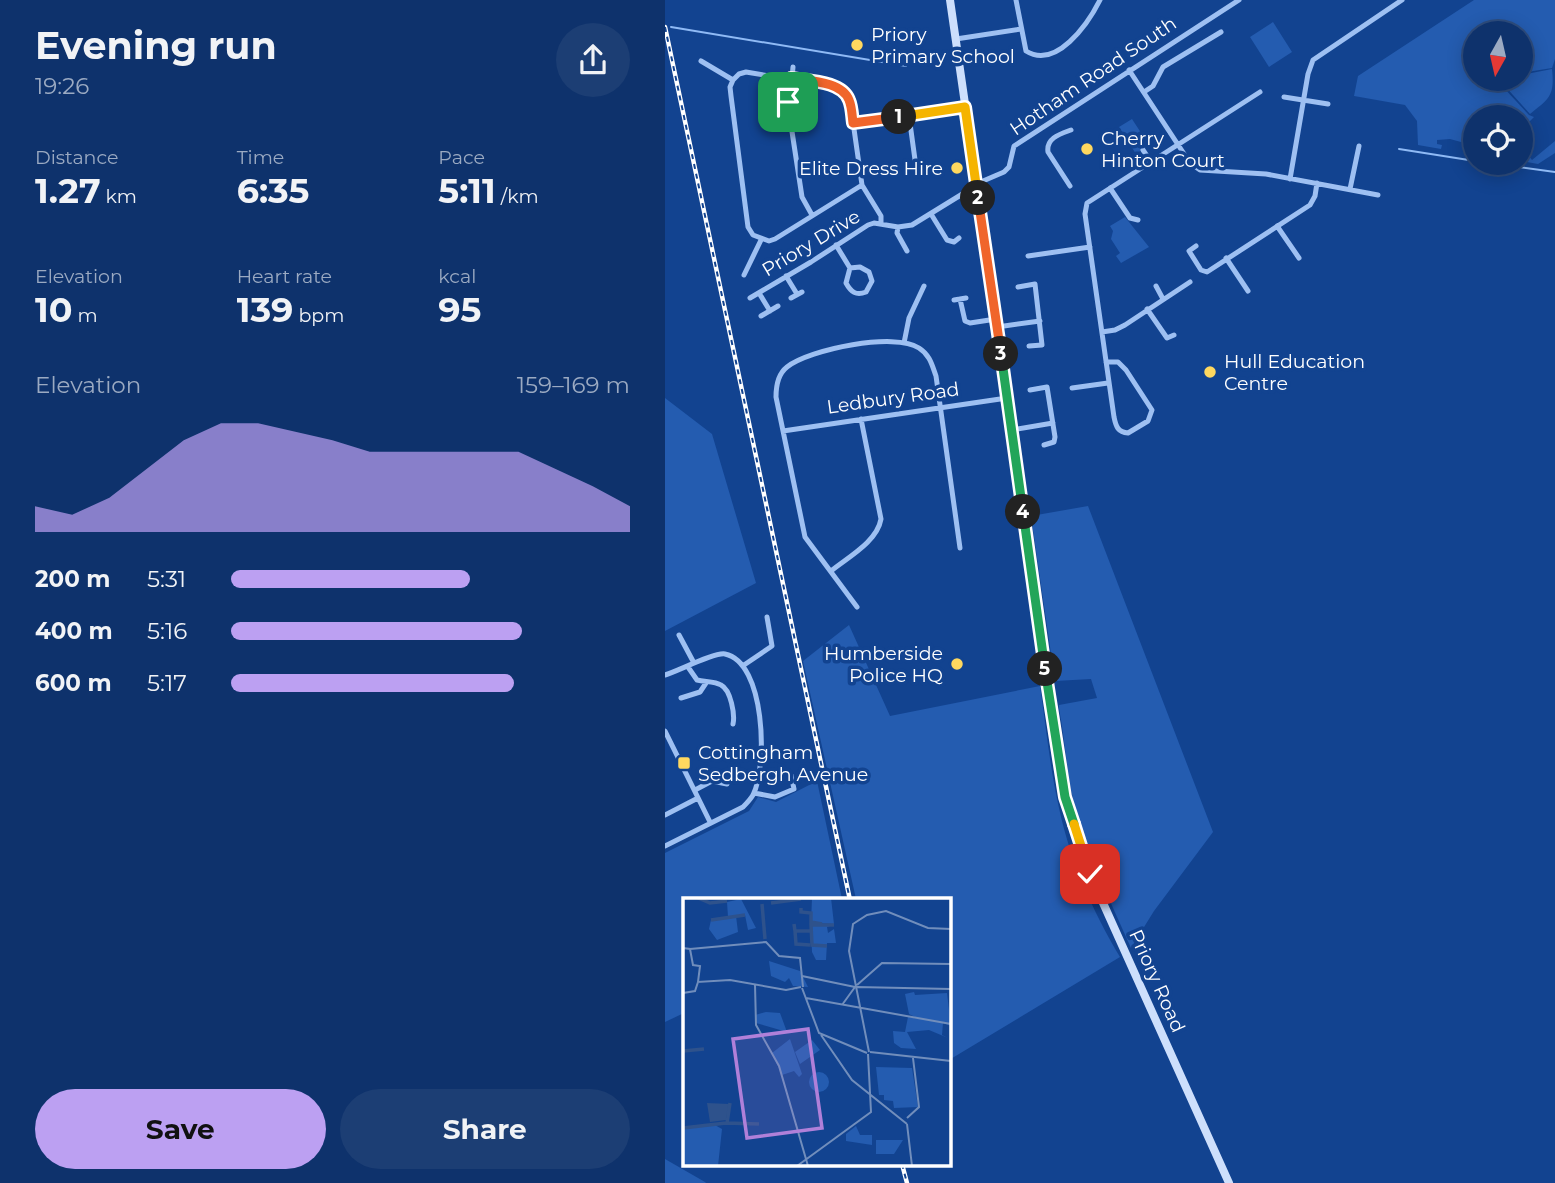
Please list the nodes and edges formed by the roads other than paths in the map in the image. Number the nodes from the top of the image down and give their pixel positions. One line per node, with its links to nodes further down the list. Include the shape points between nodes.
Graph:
1 (950, 0): 8 (street, Priory Road)
2 (1016, 0): 6 (street)
3 (1100, 0): 6 (street, via 1067,45 1043,56 1026,51)
4 (1239, 0): 11 (street, Hotham Road South)
5 (1402, 0): 17 (street, via 1313,60)
6 (1021, 29): 8 (street)
7 (1221, 32): 14 (street, via 1163,67 1153,86)
8 (956, 39): 19 (street, Priory Road)
9 (701, 61): 13 (street)
10 (793, 68): 12 (street)
11 (1129, 70): 14 (street); 21 (street, Hotham Road South)
12 (791, 78): 13 (street, via 746,72); 22 (street, via 836,86 845,92); 41 (street, via 789,112 802,197)
13 (733, 80): 47 (street, via 731,96 748,227)
14 (1144, 92): 25 (street)
15 (1260, 92): 25 (street)
16 (1283, 97): 17 (street)
17 (1303, 100): 18 (street); 30 (street)
18 (1328, 104)
19 (965, 107): 20 (street); 32 (street, Priory Road)
20 (909, 116): 22 (street); 29 (street)
21 (1050, 122): 24 (street); 32 (street, Hotham Road South, via 1014,146 1004,172)
22 (853, 123): 33 (street)
23 (1071, 130): 24 (street)
24 (1059, 135): 34 (street, via 1049,142 1048,152)
25 (1178, 145): 28 (street); 30 (street, via 1200,170)
26 (1359, 146): 36 (street)
27 (1143, 150): 28 (street)
28 (1151, 162): 35 (street)
29 (916, 167)
30 (1290, 179): 31 (street)
31 (1317, 183): 36 (street); 44 (street, via 1310,205)
32 (976, 184): 37 (street); 39 (street, Priory Road)
33 (862, 186): 41 (street); 43 (street, via 881,216)
34 (1070, 186)
35 (1111, 188): 42 (street, via 1130,218); 51 (street, via 1085,208)
36 (1350, 189): 38 (street)
37 (964, 193): 39 (street); 40 (street)
38 (1378, 195)
39 (978, 197): 75 (street, Priory Road)
40 (931, 214): 45 (street); 46 (street, via 947,240)
41 (812, 215): 47 (street, via 769,242)
42 (1138, 220)
43 (881, 224): 45 (street, Priory Drive); 49 (street, Priory Drive, via 868,225)
44 (1277, 226): 54 (street); 56 (street)
45 (898, 228): 48 (street)
46 (959, 238)
47 (761, 240): 58 (street)
48 (902, 244): 52 (street); 53 (street)
49 (836, 245): 57 (street); 59 (street, Priory Drive)
50 (1196, 246): 56 (street, via 1189,251 1203,272)
51 (1090, 247): 55 (street); 76 (street)
52 (895, 248)
53 (907, 251)
54 (1300, 254)
55 (1028, 256)
56 (1226, 258): 64 (street)
57 (850, 268): 57 (street, via 869,272 872,281 866,292 850,290 846,283)
58 (744, 275)
59 (786, 276): 65 (street, Priory Drive); 67 (street, via 800,293)
60 (1190, 282): 69 (street)
61 (924, 286): 78 (street, via 909,318)
62 (1018, 286): 74 (street, via 1035,284)
63 (1156, 286): 69 (street)
64 (1248, 288)
65 (759, 293): 66 (street, Priory Drive); 72 (street)
66 (750, 298)
67 (790, 298)
68 (960, 299): 75 (street, via 965,321)
69 (1163, 299): 71 (street)
70 (778, 306): 72 (street)
71 (1147, 309): 76 (street, via 1115,330); 77 (street, via 1167,338)
72 (770, 311): 73 (street)
73 (761, 316)
74 (1040, 321): 75 (street); 79 (street, via 1042,345)
75 (996, 323): 84 (street, Priory Road)
76 (1102, 332): 80 (street)
77 (1174, 335)
78 (904, 343): 85 (street, via 922,349 930,359); 89 (street, via 834,348 787,367 776,385)
79 (1029, 346)
80 (1106, 362): 81 (street); 81 (street, via 1118,362 1126,370 1152,410 1148,421 1128,433 1121,432 1115,426)
81 (1108, 383): 82 (street)
82 (1072, 388)
83 (1030, 390): 87 (street, via 1047,387)
84 (1007, 398): 85 (street, Ledbury Road); 88 (street, Priory Road)
85 (940, 407): 86 (street, Ledbury Road); 91 (street)
86 (861, 419): 89 (street, Ledbury Road); 92 (street, via 880,529)
87 (1053, 423): 88 (street); 90 (street, via 1054,442)
88 (1011, 430): 111 (street, Priory Road, via 1065,797 1090,874)
89 (783, 431): 92 (street, via 806,537)
90 (1044, 445)
91 (960, 548)
92 (831, 571): 93 (street)
93 (857, 607)
94 (767, 617): 97 (street, via 772,646)
95 (679, 635): 96 (street)
96 (691, 665): 97 (street, via 719,653); 98 (street); 99 (street, via 697,680)
97 (744, 665): 106 (street, via 759,711 760,763)
98 (665, 675)
99 (706, 683): 100 (street, via 700,692); 101 (street, via 727,690)
100 (681, 698)
101 (733, 724)
102 (665, 731): 105 (street)
103 (791, 775): 106 (street, via 794,789 775,797)
104 (727, 784): 105 (street, via 712,781)
105 (695, 790): 107 (street)
106 (754, 793): 109 (street, via 743,807)
107 (698, 798): 108 (street); 109 (street)
108 (665, 814)
109 (710, 822): 110 (street)
110 (665, 846)
111 (1229, 1183)

